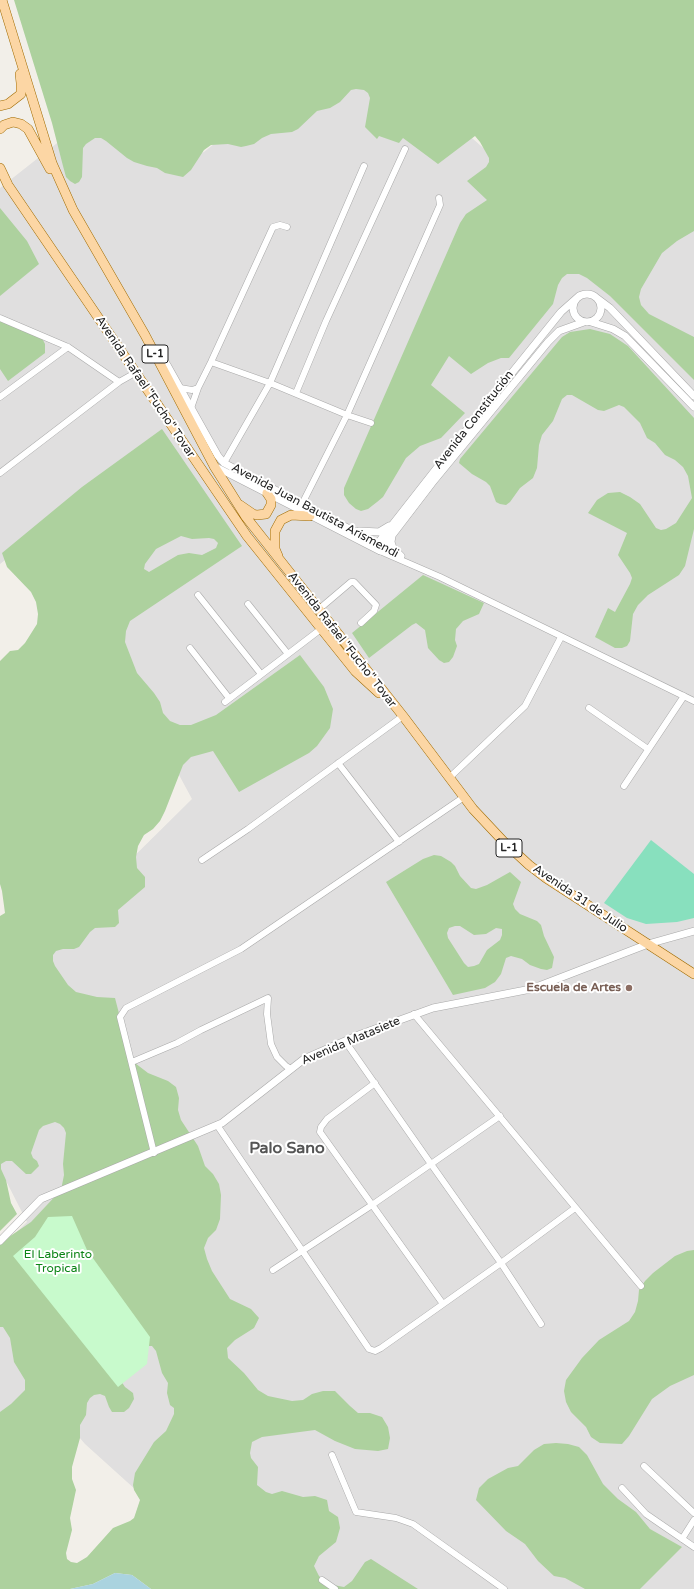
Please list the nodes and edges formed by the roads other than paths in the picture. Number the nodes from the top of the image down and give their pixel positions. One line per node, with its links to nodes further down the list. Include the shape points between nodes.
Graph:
1 (2, 0): 2 (main road, Avenida Rafael "Fucho" Tovar / L-1)
2 (14, 41): 3 (main road, L-1, via 21,94 8,104); 12 (main road, Avenida Rafael "Fucho" Tovar / L-1, via 52,163)
3 (0, 106)
4 (0, 128): 12 (main road, L-1, via 13,122 28,129)
5 (405, 149): 26 (street)
6 (0, 162): 10 (main road, L-1)
7 (364, 166): 23 (street)
8 (0, 168): 10 (main road, Avenida Rafael "Fucho" Tovar / L-1)
9 (0, 175): 10 (street, L-1)
10 (8, 185): 21 (main road, Avenida Rafael "Fucho" Tovar / L-1)
11 (439, 198): 31 (street, via 440,205)
12 (73, 210): 18 (main road, Avenida Rafael "Fucho" Tovar / L-1)
13 (287, 226): 20 (street, via 273,227)
14 (579, 296): 15 (street); 17 (street, via 573,305 573,311 575,316); 41 (street, Avenida Constitución / L-1, via 561,312)
15 (594, 296): 17 (street, via 601,305 601,310 599,315); 27 (street, via 610,308)
16 (0, 318): 19 (street)
17 (587, 322): 29 (street, via 613,329 625,336); 43 (street, Avenida Constitución, via 559,331 548,342)
18 (147, 339): 24 (street, Avenida Juan Bautista Arismendi / L-1, via 167,365); 35 (main road, Avenida Rafael "Fucho" Tovar / L-1)
19 (68, 347): 22 (street); 28 (street)
20 (211, 362): 23 (street); 25 (street)
21 (135, 373): 22 (street); 33 (main road, Avenida Rafael "Fucho" Tovar / L-1)
22 (119, 382): 36 (street)
23 (270, 383): 26 (street); 34 (street)
24 (180, 388): 25 (street); 30 (street, Avenida Juan Bautista Arismendi / L-1)
25 (198, 388): 30 (street)
26 (296, 393): 31 (street)
27 (694, 396)
28 (0, 397)
29 (694, 407)
30 (191, 408): 34 (street, Avenida Juan Bautista Arismendi / L-1)
31 (347, 415): 32 (street); 39 (street)
32 (371, 423)
33 (188, 450): 35 (main road); 52 (main road, Avenida Rafael "Fucho" Tovar / L-1, via 247,536)
34 (224, 463): 39 (street, Avenida Juan Bautista Arismendi / L-1)
35 (214, 466): 37 (street, Avenida Juan Bautista Arismendi / L-1); 38 (main road, Avenida Rafael "Fucho" Tovar / L-1)
36 (0, 472)
37 (267, 493): 38 (main road, L-1, via 271,505 269,511 262,515 253,514); 40 (street, Avenida Juan Bautista Arismendi / L-1)
38 (234, 500): 46 (main road, Avenida Rafael "Fucho" Tovar / L-1)
39 (302, 504): 42 (street, Avenida Juan Bautista Arismendi / L-1)
40 (310, 516): 44 (street, Avenida Juan Bautista Arismendi / L-1); 46 (main road, via 291,515 281,520 275,531 275,549)
41 (394, 522): 42 (street, L-1, via 378,532); 44 (street, Avenida Constitución / L-1)
42 (354, 531): 44 (street, Avenida Juan Bautista Arismendi / L-1)
43 (392, 534): 44 (street, Avenida Constitución); 45 (street, L-1, via 393,548)
44 (379, 547): 45 (street, Avenida Juan Bautista Arismendi / L-1); 47 (street, Avenida Juan Bautista Arismendi / L-1)
45 (401, 556): 47 (street, Avenida Juan Bautista Arismendi / L-1)
46 (281, 563): 50 (main road, Avenida Rafael "Fucho" Tovar / L-1)
47 (429, 572): 53 (street, Avenida Juan Bautista Arismendi / L-1)
48 (198, 595): 56 (street)
49 (248, 604): 55 (street)
50 (318, 610): 51 (street, via 354,582 376,605 374,611); 60 (main road, Avenida Rafael "Fucho" Tovar / L-1)
51 (361, 623)
52 (321, 629): 55 (street); 60 (main road, Avenida Rafael "Fucho" Tovar / L-1, via 355,671)
53 (561, 637): 57 (street, Avenida Juan Bautista Arismendi / L-1); 63 (street, via 525,706)
54 (190, 648): 56 (street, via 227,700)
55 (288, 654): 56 (street)
56 (261, 674)
57 (684, 696): 58 (street, Avenida Juan Bautista Arismendi / L-1); 61 (street)
58 (694, 701)
59 (589, 708): 61 (street)
60 (403, 716): 62 (street); 63 (main road, Avenida 31 de Julio / L-1)
61 (648, 750): 64 (street)
62 (338, 763): 66 (street); 67 (street)
63 (449, 778): 65 (main road, Avenida 31 de Julio / L-1)
64 (624, 786)
65 (464, 798): 66 (street); 69 (main road, Avenida 31 de Julio / L-1, via 491,829 529,865)
66 (399, 842): 73 (street, via 241,949 126,1008 120,1017)
67 (202, 860)
68 (694, 931): 69 (street, Avenida Matasiete)
69 (648, 944): 70 (main road, Avenida 31 de Julio / L-1); 71 (street, Avenida Matasiete, via 531,990 433,1008)
70 (694, 974)
71 (414, 1014): 72 (street, Avenida Matasiete); 76 (street)
72 (346, 1041): 74 (street, Avenida Matasiete, via 304,1059); 75 (street)
73 (132, 1062): 74 (street, via 268,998 267,1014 271,1044 277,1057); 78 (street)
74 (291, 1069): 77 (street, Avenida Matasiete)
75 (375, 1084): 79 (street); 80 (street, via 327,1118 320,1132)
76 (500, 1116): 79 (street); 81 (street)
77 (217, 1125): 78 (street, Avenida Matasiete); 83 (street)
78 (154, 1153): 82 (street, Avenida Matasiete, via 41,1199)
79 (430, 1164): 80 (street); 84 (street)
80 (372, 1205): 83 (street); 87 (street)
81 (575, 1208): 84 (street); 86 (street)
82 (0, 1241)
83 (303, 1250): 85 (street); 87 (street, via 369,1349 381,1348)
84 (501, 1263): 87 (street); 88 (street)
85 (273, 1270)
86 (641, 1286)
87 (443, 1304)
88 (541, 1324)
89 (332, 1455): 98 (street, via 356,1512 396,1518 413,1524)
90 (644, 1466): 92 (street)
91 (622, 1488): 94 (street, via 646,1514)
92 (694, 1513)
93 (694, 1520): 94 (street)
94 (682, 1539): 95 (street)
95 (694, 1547)
96 (322, 1580): 97 (street)
97 (336, 1589)
98 (504, 1589)

